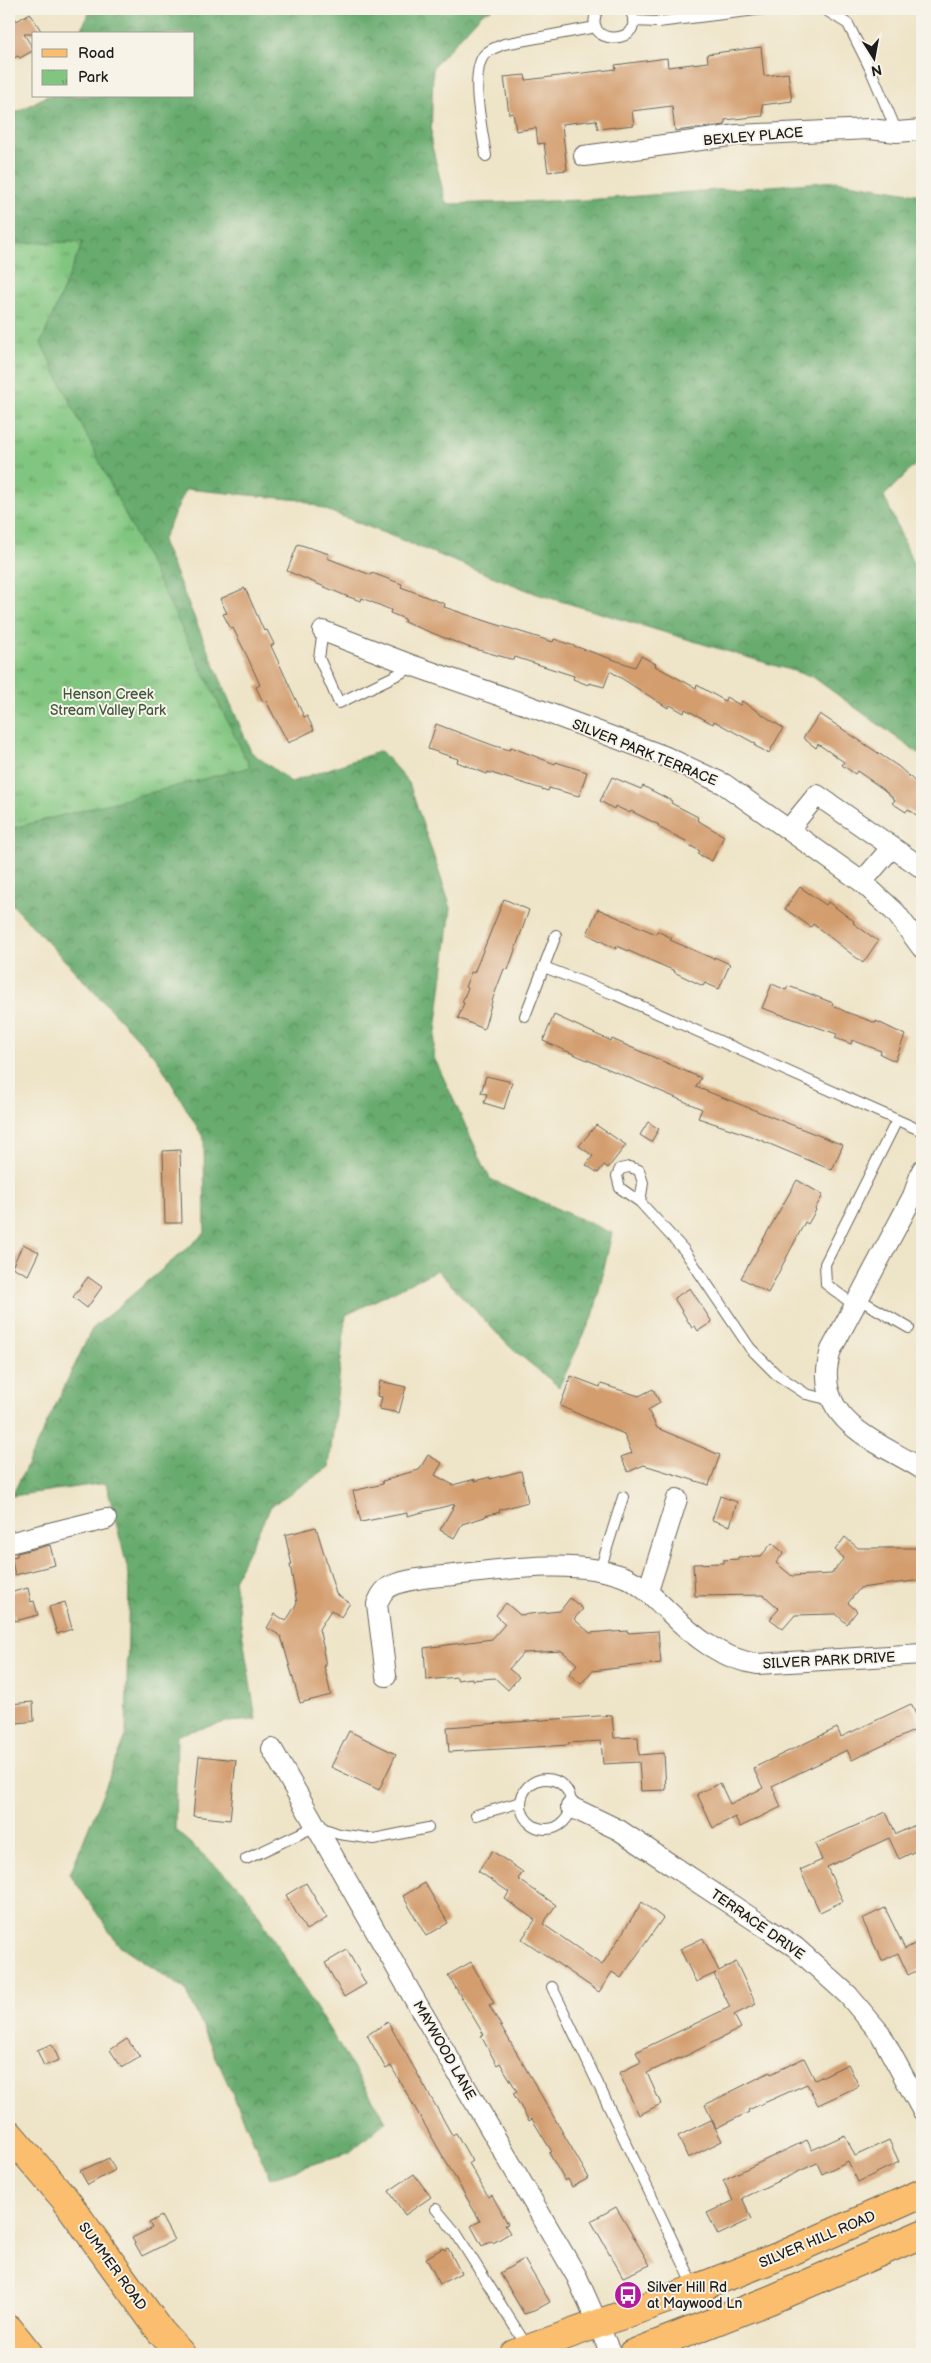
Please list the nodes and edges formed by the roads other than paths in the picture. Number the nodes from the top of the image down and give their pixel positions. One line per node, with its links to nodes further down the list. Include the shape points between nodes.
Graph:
1 (598, 9): 6 (lane)
2 (629, 9): 5 (lane)
3 (764, 9): 5 (lane, via 658,22)
4 (824, 9): 8 (lane, via 848,24)
5 (633, 21): 6 (lane, via 625,35 618,38 603,36)
6 (596, 28): 9 (lane, via 504,44 492,48 484,56 478,75)
7 (922, 130): 8 (street, BEXLEY PLACE)
8 (897, 132): 10 (street, BEXLEY PLACE, via 869,129 737,135)
9 (486, 156)
10 (584, 156)
11 (323, 630): 12 (street, SILVER PARK TERRACE); 12 (lane, via 319,658 339,703)
12 (414, 666): 13 (street, SILVER PARK TERRACE, via 664,756 724,784)
13 (789, 829): 14 (street, via 817,795); 16 (street, SILVER PARK TERRACE)
14 (892, 847): 15 (street); 16 (street)
15 (922, 868)
16 (862, 882): 18 (street, SILVER PARK TERRACE, via 896,913)
17 (556, 935): 19 (lane)
18 (922, 948)
19 (544, 967): 20 (lane); 21 (lane, via 616,995)
20 (525, 1016)
21 (897, 1120): 22 (lane); 25 (lane, via 825,1264 826,1284)
22 (922, 1131)
23 (922, 1170): 25 (street, via 913,1196)
24 (640, 1202): 27 (lane, via 684,1250 750,1348 776,1374 806,1394)
25 (856, 1301): 26 (lane); 27 (street, via 831,1350 826,1376)
26 (909, 1328)
27 (831, 1400): 28 (street, via 844,1420)
28 (922, 1469)
29 (623, 1496): 33 (lane)
30 (677, 1500): 34 (street)
31 (106, 1519): 32 (street)
32 (9, 1544)
33 (600, 1570): 34 (street, SILVER PARK DRIVE, via 629,1579); 36 (street, SILVER PARK DRIVE, via 508,1568 421,1579 389,1587 378,1604)
34 (648, 1591): 35 (street, SILVER PARK DRIVE, via 693,1635 737,1661 757,1664)
35 (922, 1654)
36 (386, 1676)
37 (272, 1749): 41 (street, MAYWOOD LANE)
38 (521, 1802): 39 (lane, via 527,1788 546,1779 556,1781 564,1788 570,1796); 39 (lane, via 524,1817 541,1829 561,1825); 40 (lane)
39 (571, 1807): 45 (street, TERRACE DRIVE, via 620,1830 795,1947 848,1995 880,2033)
40 (476, 1815)
41 (316, 1826): 42 (lane, via 339,1834 374,1839); 43 (lane); 53 (street, MAYWOOD LANE, via 578,2277)
42 (428, 1828)
43 (246, 1858)
44 (552, 1986): 52 (lane)
45 (922, 2110)
46 (9, 2113): 49 (main road, SUMMER ROAD, via 40,2153)
47 (9, 2134): 49 (main road, SUMMER ROAD)
48 (922, 2193): 52 (main road, SILVER HILL ROAD, via 785,2254)
49 (65, 2199): 55 (main road, SUMMER ROAD)
50 (436, 2209): 56 (lane, via 456,2233)
51 (922, 2234): 60 (main road, via 770,2300)
52 (695, 2289): 53 (main road, SILVER HILL ROAD)
53 (597, 2324): 56 (main road, SILVER HILL ROAD); 59 (street, MAYWOOD LANE)
54 (9, 2329): 57 (main road)
55 (167, 2343): 58 (main road, SUMMER ROAD)
56 (521, 2352)
57 (29, 2354)
58 (181, 2354)
59 (611, 2354)
60 (632, 2354)

